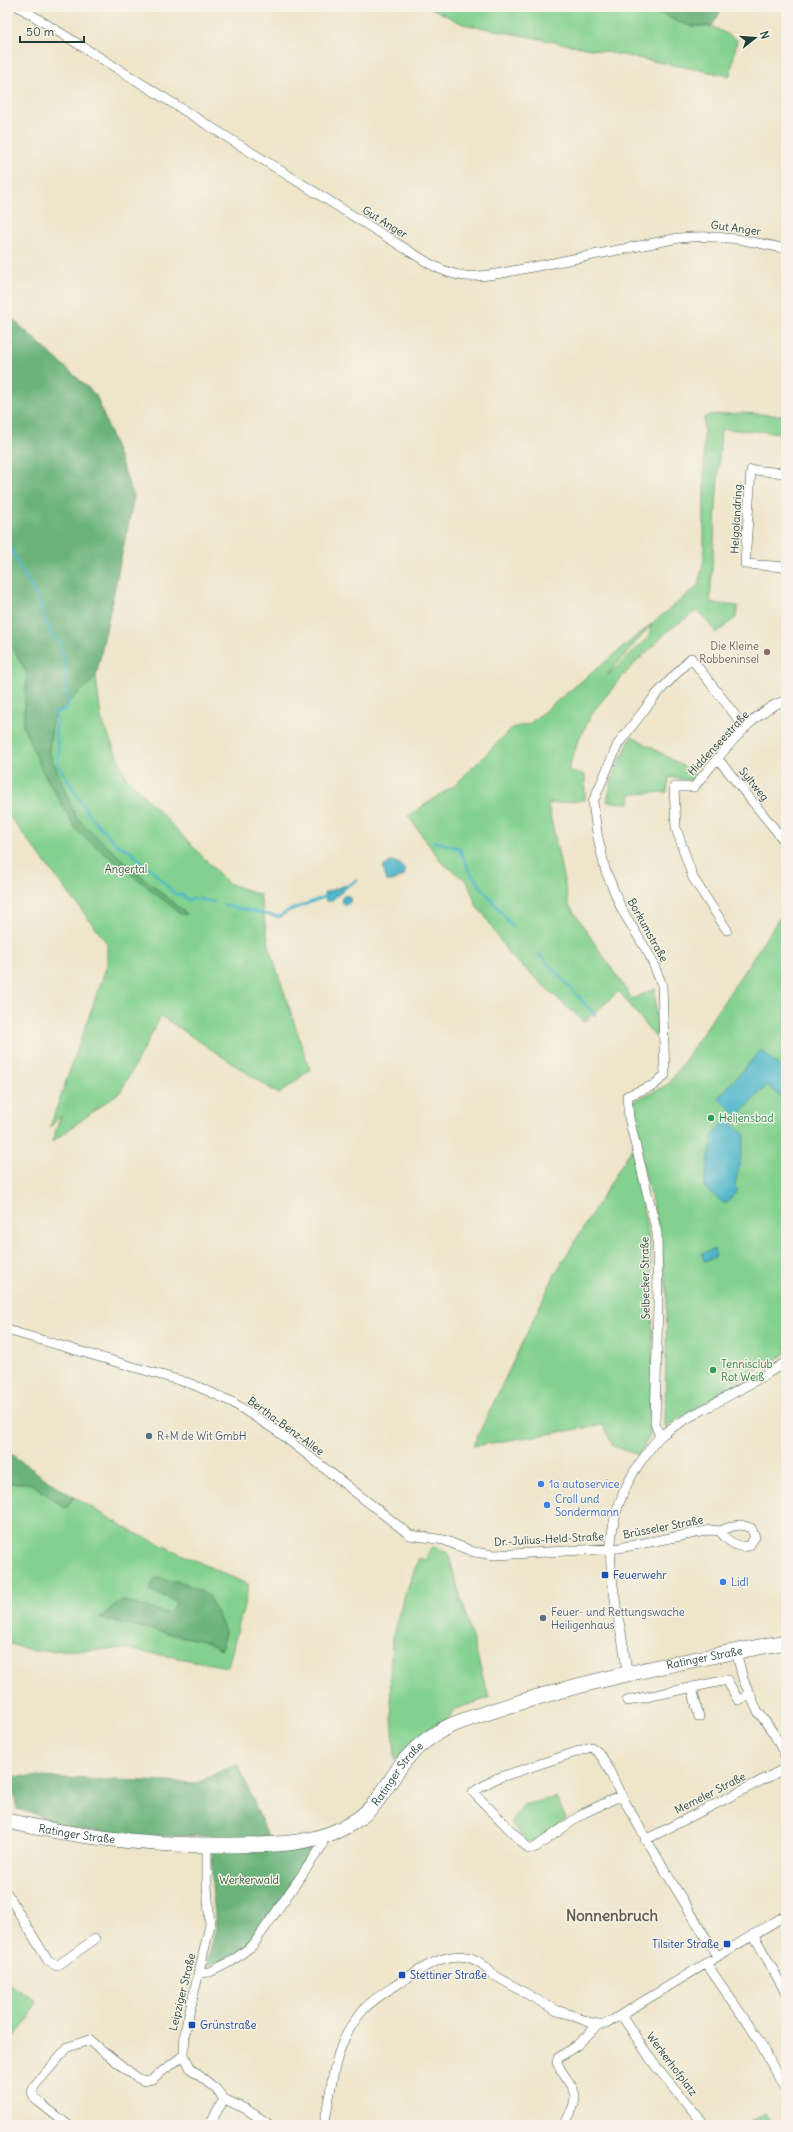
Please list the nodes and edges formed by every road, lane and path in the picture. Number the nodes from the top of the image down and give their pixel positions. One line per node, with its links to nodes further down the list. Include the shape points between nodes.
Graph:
1 (19, 7): 2 (street, Gut Anger, via 389,239 455,276 478,277 502,273 685,237 722,236)
2 (786, 249)
3 (786, 473): 4 (street, Helgolandring, via 751,470 746,564)
4 (786, 567)
5 (786, 701): 6 (street, Hiddenseestraße, via 766,709)
6 (745, 728): 7 (street, Hiddenseestraße); 10 (street, Borkumstraße, via 691,658 654,696 618,744 593,802 605,869 622,910 650,956 662,985 665,1075 654,1085)
7 (718, 759): 8 (street, Syltweg); 9 (street, Hiddenseestraße, via 694,787 674,787 676,828 693,878)
8 (786, 843)
9 (727, 930)
10 (627, 1096): 13 (street, Selbecker Straße, via 656,1233 658,1304 655,1423)
11 (7, 1330): 15 (street, Bertha-Benz-Allee, via 192,1384 221,1396 277,1431 405,1532 418,1537)
12 (786, 1362): 13 (street, via 686,1419)
13 (660, 1437): 16 (street, via 639,1463 619,1502)
14 (720, 1531): 16 (street, Brüsseler Straße, via 711,1530)
15 (444, 1540): 16 (street, Dr.-Julius-Held-Straße, via 474,1552 495,1555)
16 (611, 1548): 19 (street, via 613,1584)
17 (786, 1642): 18 (main road, Ratinger Straße)
18 (736, 1651): 19 (main road, Ratinger Straße); 21 (street, via 743,1679)
19 (627, 1674): 28 (main road, Ratinger Straße, via 507,1706 439,1731 408,1756 366,1813 351,1824)
20 (692, 1687): 21 (street, via 727,1680 738,1700); 22 (street); 23 (street)
21 (751, 1695): 24 (street, via 759,1714 774,1734)
22 (627, 1701)
23 (699, 1717)
24 (786, 1757)
25 (786, 1768): 29 (street, Memeler Straße)
26 (622, 1795): 26 (street, via 598,1751 590,1747 494,1779 473,1792 529,1849 533,1849 584,1813); 29 (street)
27 (7, 1821): 30 (main road, Ratinger Straße, via 113,1840 157,1845)
28 (324, 1836): 30 (main road, Ratinger Straße, via 282,1844); 37 (street, via 322,1846 254,1945 232,1961 210,1972)
29 (645, 1840): 35 (street)
30 (207, 1845): 37 (street, Leipziger Straße, via 210,1925)
31 (7, 1893): 34 (street, via 48,1961 57,1966)
32 (786, 1915): 33 (street)
33 (753, 1934): 35 (street); 38 (street)
34 (95, 1939)
35 (717, 1956): 36 (street)
36 (706, 1963): 39 (street); 42 (street, via 742,2013 767,2053)
37 (198, 1973): 41 (street, Leipziger Straße, via 184,2031)
38 (786, 1993)
39 (622, 2016): 40 (street); 49 (street, Werkerhofplatz, via 654,2064)
40 (598, 2025): 47 (street, via 557,2011 492,1974 486,1966 474,1960 453,1956 437,1960 372,2001 359,2015 338,2057); 48 (street, via 577,2045 558,2058 557,2063 573,2086 575,2096 575,2104)
41 (184, 2055): 43 (street, via 191,2069); 44 (street, via 152,2079 144,2081 89,2040 68,2047 35,2085 32,2092 35,2099)
42 (786, 2091)
43 (224, 2099): 45 (street); 46 (street, via 246,2109)
44 (68, 2125)
45 (209, 2125)
46 (270, 2125)
47 (324, 2125)
48 (564, 2125)
49 (705, 2125)

